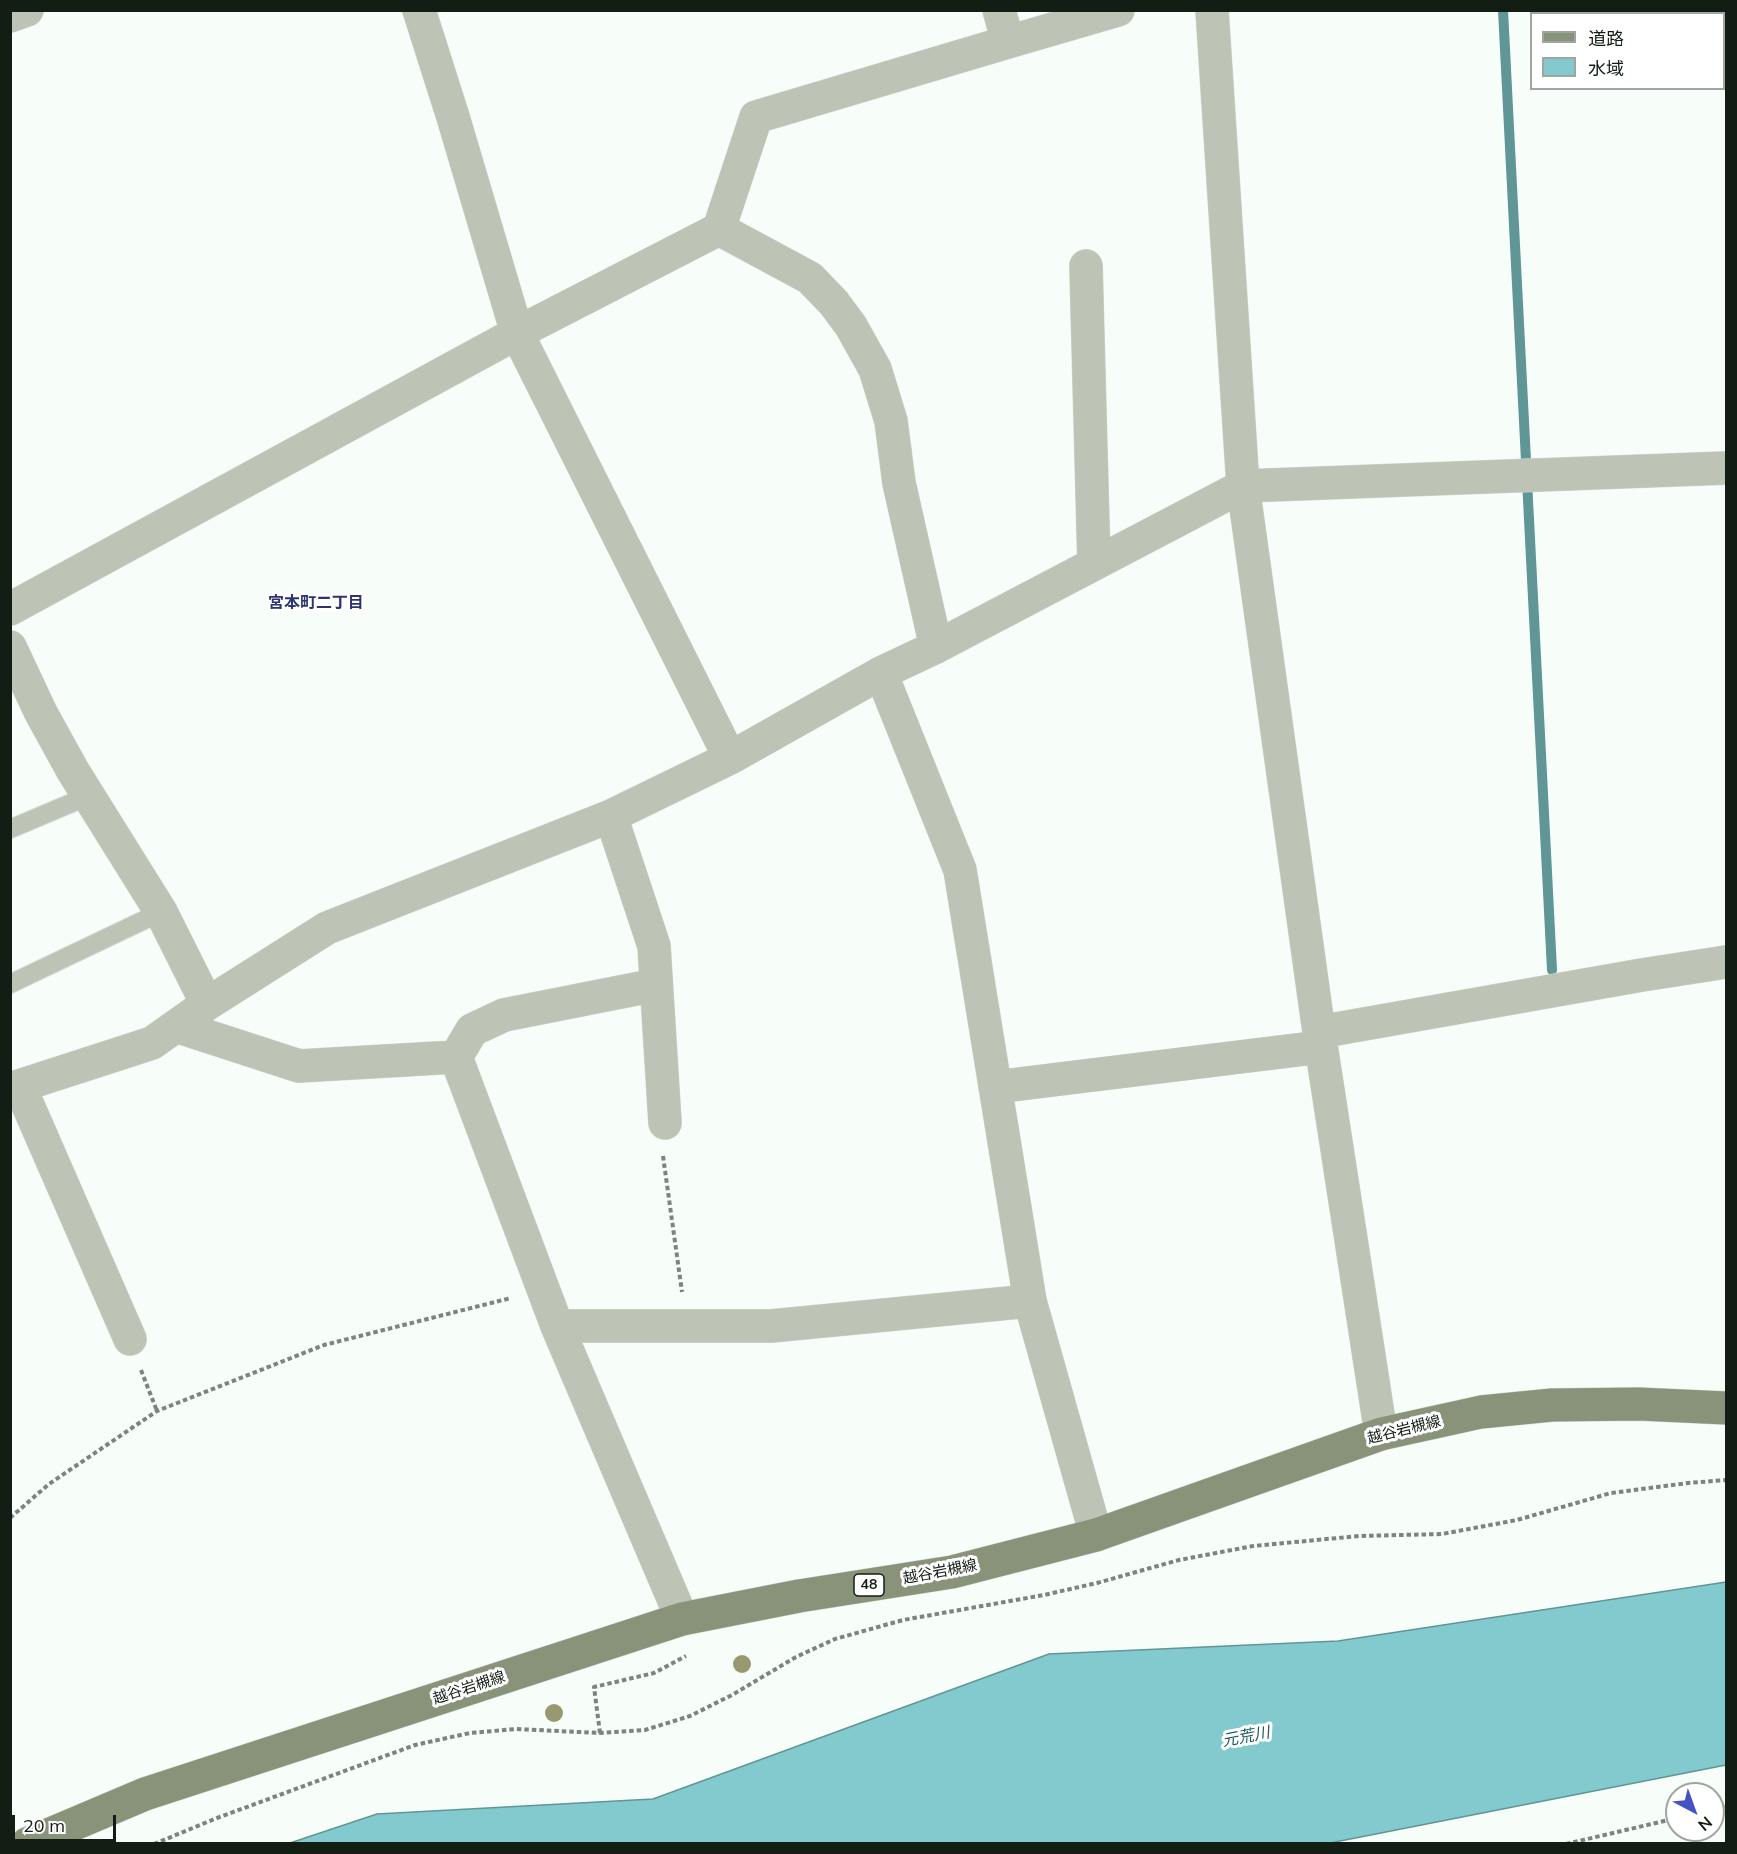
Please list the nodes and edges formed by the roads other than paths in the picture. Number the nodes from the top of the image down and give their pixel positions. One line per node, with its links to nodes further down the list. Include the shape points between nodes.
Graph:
1 (27, 10): 6 (street)
2 (419, 10): 10 (street)
3 (999, 10): 7 (street)
4 (1118, 10): 7 (street)
5 (1212, 10): 12 (street)
6 (10, 16)
7 (1008, 42): 8 (street, via 756,117)
8 (719, 229): 10 (street); 15 (street, via 810,278 851,326 875,369 891,421 899,483)
9 (1086, 266): 13 (street)
10 (517, 333): 14 (street); 18 (street)
11 (1726, 468): 12 (street)
12 (1243, 486): 13 (street); 28 (street)
13 (1094, 564): 15 (street)
14 (10, 609)
15 (936, 647): 17 (street)
16 (12, 657): 19 (street)
17 (881, 673): 18 (street); 31 (street, via 960,870)
18 (730, 758): 20 (street)
19 (88, 796): 21 (lane); 22 (street)
20 (611, 816): 25 (street, via 654,946); 26 (street, via 327,928)
21 (10, 829)
22 (161, 912): 24 (lane); 26 (street)
23 (1726, 962): 28 (street, via 1630,977)
24 (10, 984)
25 (656, 985): 29 (street, via 504,1015 472,1030); 32 (street)
26 (207, 1005): 27 (street)
27 (176, 1026): 29 (street, via 299,1066); 30 (street, via 152,1043)
28 (1320, 1039): 31 (street); 37 (street)
29 (456, 1057): 34 (street)
30 (15, 1088): 35 (street)
31 (995, 1088): 33 (street)
32 (664, 1123)
33 (1030, 1301): 34 (street, via 771,1326); 38 (street)
34 (557, 1326): 39 (street)
35 (130, 1339)
36 (1726, 1408): 37 (main road, 越谷岩槻線 / 48, via 1552,1405 1481,1412)
37 (1381, 1434): 38 (main road, 越谷岩槻線 / 48)
38 (1096, 1535): 39 (main road, 越谷岩槻線 / 48, via 952,1572)
39 (682, 1619): 40 (main road, 越谷岩槻線 / 48, via 146,1794)
40 (27, 1844)

